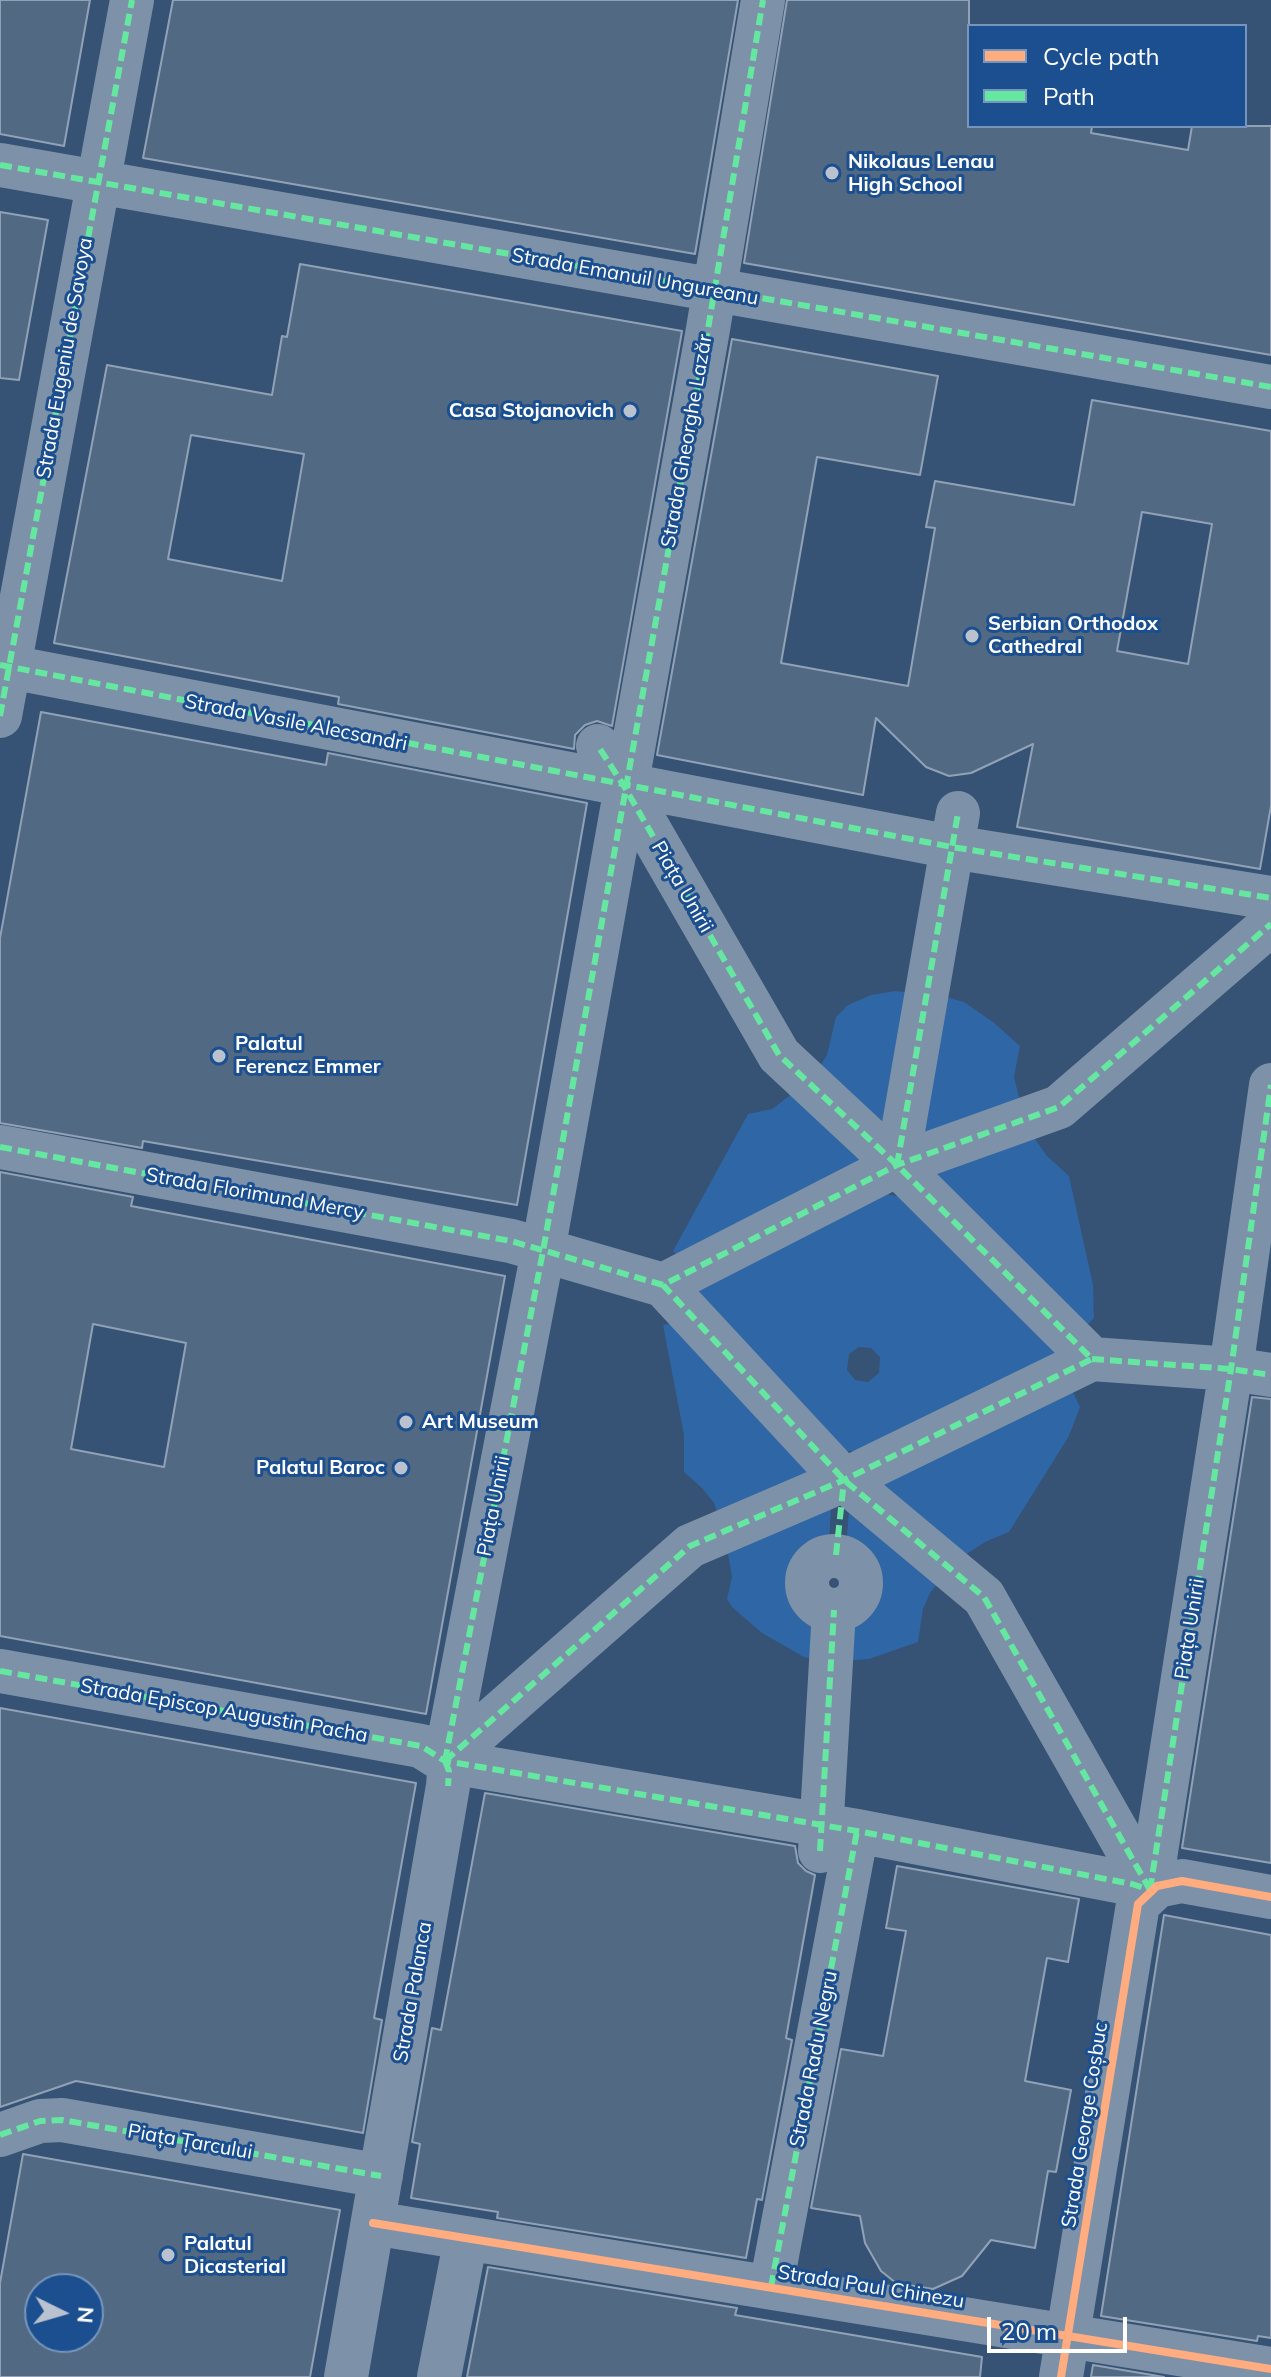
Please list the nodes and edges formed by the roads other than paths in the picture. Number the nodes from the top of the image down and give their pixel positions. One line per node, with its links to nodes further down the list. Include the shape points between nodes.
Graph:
1 (132, 0): 4 (street, Strada Eugeniu de Savoya)
2 (763, 0): 5 (street, Strada Gheorghe Lazăr)
3 (0, 165): 4 (street, Strada Emanuil Ungureanu)
4 (98, 183): 5 (street, Strada Emanuil Ungureanu); 7 (street, Strada Eugeniu de Savoya)
5 (714, 290): 6 (street, Strada Emanuil Ungureanu); 9 (street, Strada Gheorghe Lazăr)
6 (1271, 387)
7 (4, 665): 8 (street, Strada Eugeniu de Savoya); 9 (street, Strada Vasile Alecsandri)
8 (0, 716)
9 (612, 763): 10 (street); 15 (street, Piața Unirii, via 779,1055); 16 (street, Piața Unirii)
10 (955, 830): 11 (street); 15 (street)
11 (1271, 898)
12 (1271, 924): 15 (street, via 1059,1107)
13 (1271, 1085): 19 (street, Piața Unirii)
14 (0, 1147): 16 (street, Strada Florimund Mercy)
15 (897, 1165): 17 (street); 18 (street, Piața Unirii)
16 (527, 1246): 17 (street); 22 (street, Piața Unirii)
17 (663, 1285): 20 (street)
18 (1092, 1359): 19 (street); 20 (street)
19 (1251, 1371): 24 (street, Piața Unirii)
20 (844, 1480): 22 (street, via 690,1546); 23 (street, via 836,1555 853,1563 861,1579 857,1598 834,1610); 24 (street, via 984,1597)
21 (0, 1671): 22 (street, Strada Episcop Augustin Pacha, via 421,1746)
22 (447, 1774): 23 (street); 27 (street, Strada Palanca)
23 (833, 1835): 24 (street); 30 (street, Strada Radu Negru)
24 (1154, 1888): 25 (street, via 1182,1881); 31 (street, Strada George Coșbuc, via 1136,1910)
25 (1271, 1897)
26 (0, 2135): 27 (street, Piața Țarcului, via 40,2121 62,2120)
27 (381, 2176): 28 (street, Strada Palanca)
28 (373, 2223): 29 (street, Strada Paul Chinezu); 33 (street, Strada Palanca)
29 (466, 2238): 30 (street, Strada Paul Chinezu); 34 (street)
30 (771, 2287): 31 (street, Strada Paul Chinezu)
31 (1064, 2356): 32 (street, Strada Paul Chinezu)
32 (1271, 2369)
33 (346, 2377)
34 (439, 2377)

